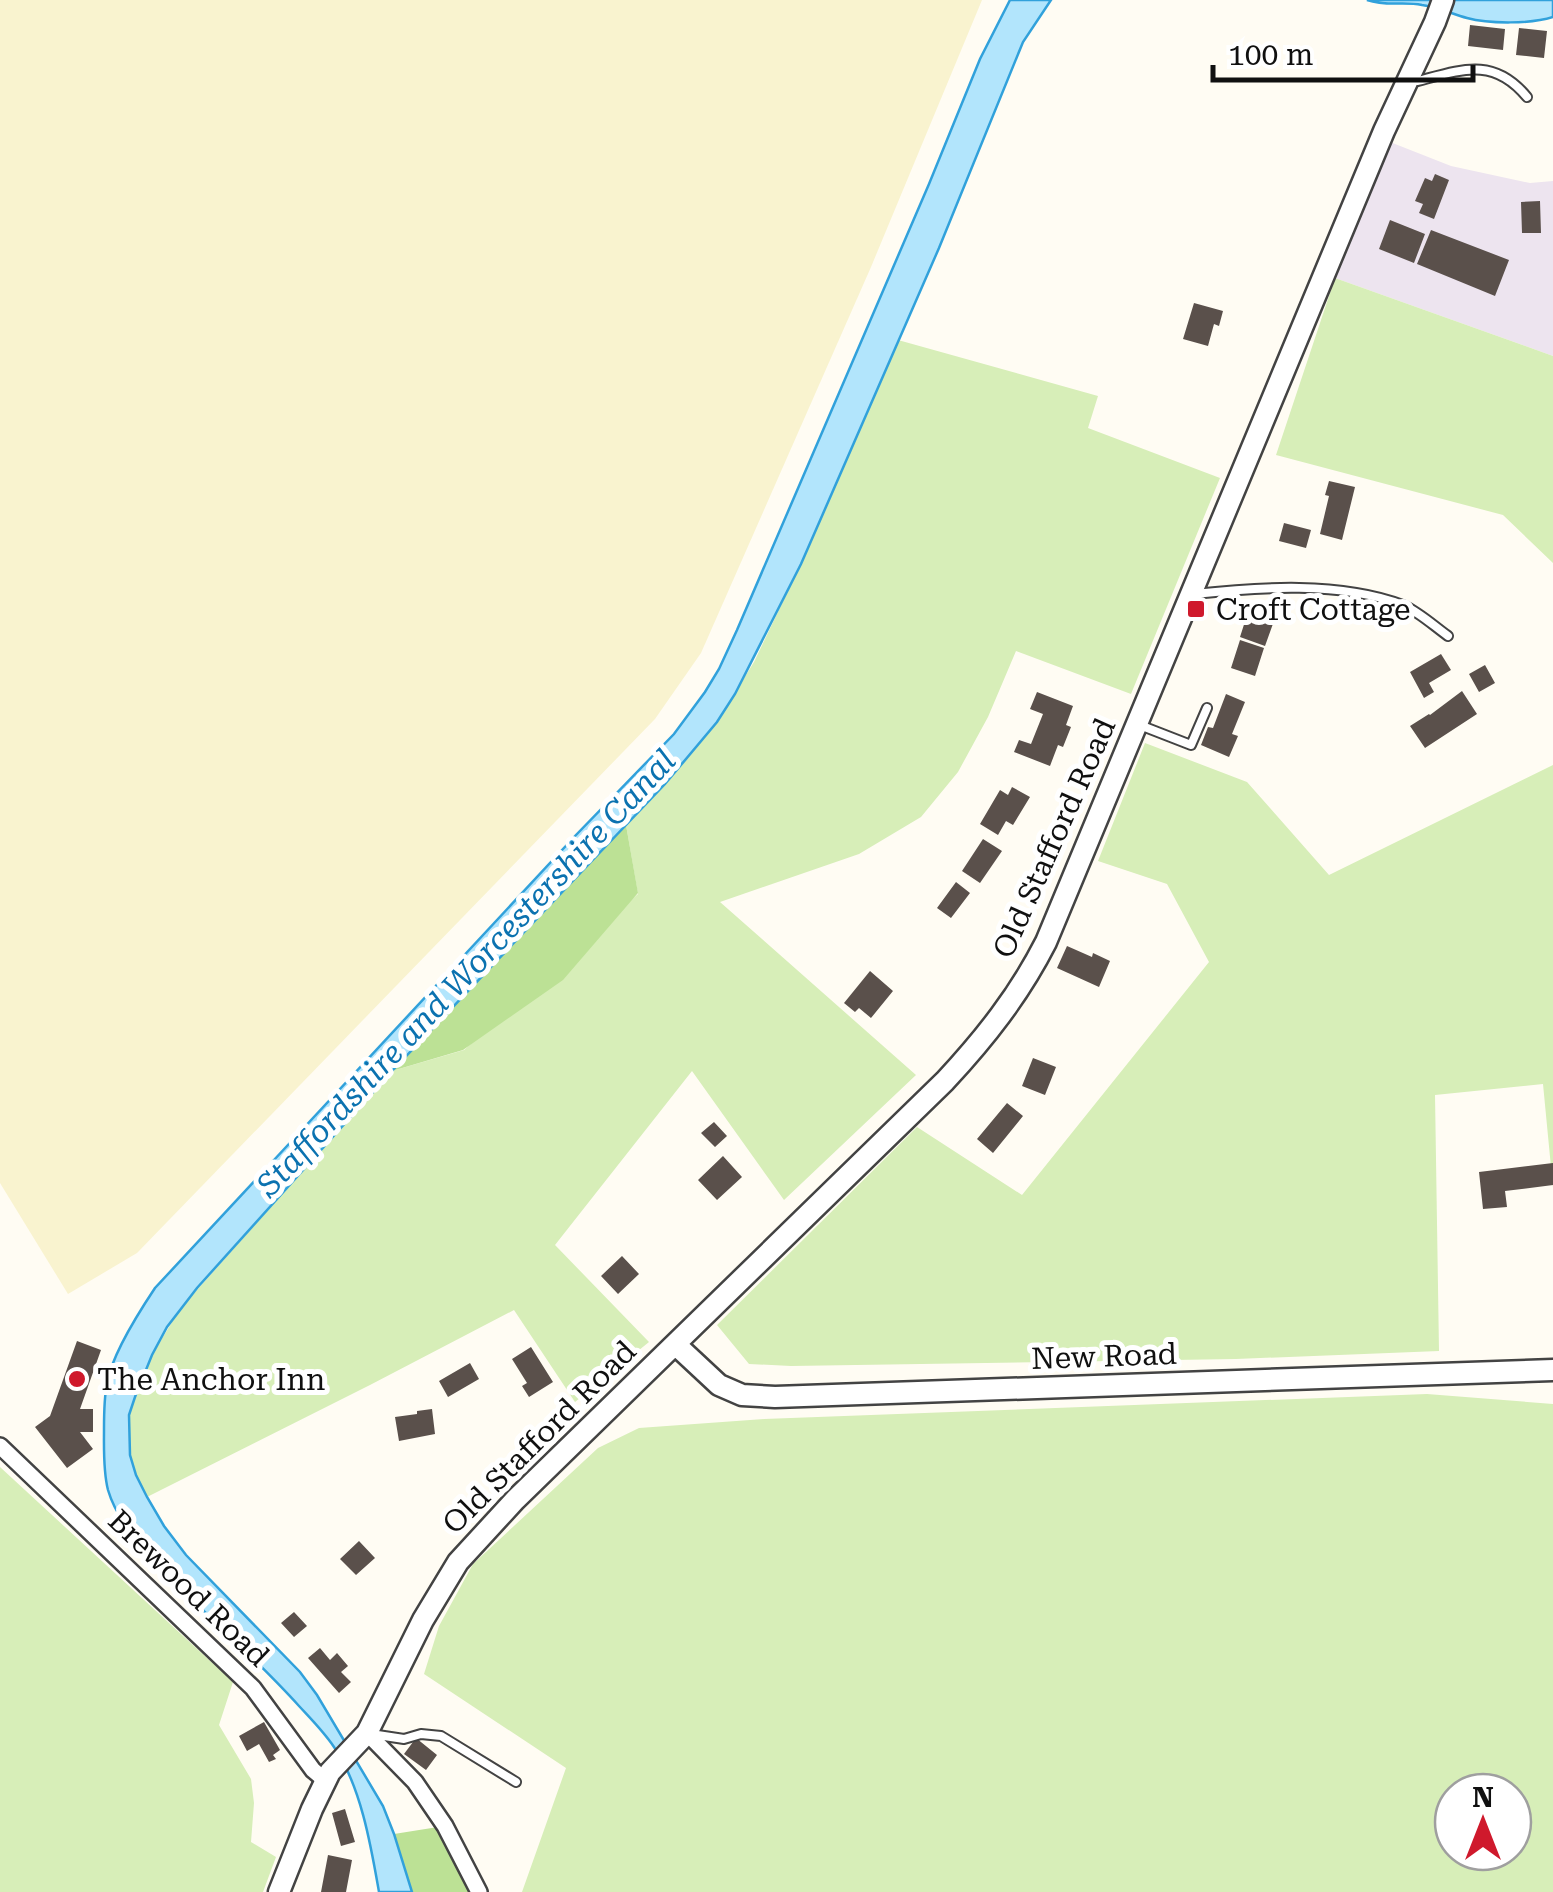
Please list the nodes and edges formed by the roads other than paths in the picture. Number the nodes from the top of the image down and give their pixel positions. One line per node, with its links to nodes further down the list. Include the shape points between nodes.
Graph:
1 (1443, 0): 2 (street, Old Stafford Road)
2 (1408, 79): 3 (lane, via 1481,69 1514,82); 4 (street, Old Stafford Road)
3 (1527, 98)
4 (1190, 594): 5 (lane, via 1310,588 1374,597 1406,606); 7 (street, Old Stafford Road)
5 (1448, 636)
6 (1207, 708): 7 (lane, via 1191,745)
7 (1137, 724): 8 (street, Old Stafford Road, via 1046,942 1009,1007 945,1081)
8 (675, 1344): 9 (street, New Road, via 719,1385 774,1397); 11 (street, Old Stafford Road, via 458,1562)
9 (1553, 1370)
10 (0, 1446): 12 (street, Brewood Road, via 253,1688 302,1756)
11 (362, 1738): 12 (street, Old Stafford Road); 13 (lane, via 441,1736); 15 (street, via 415,1782)
12 (328, 1776): 14 (street)
13 (516, 1782)
14 (279, 1892)
15 (479, 1892)

